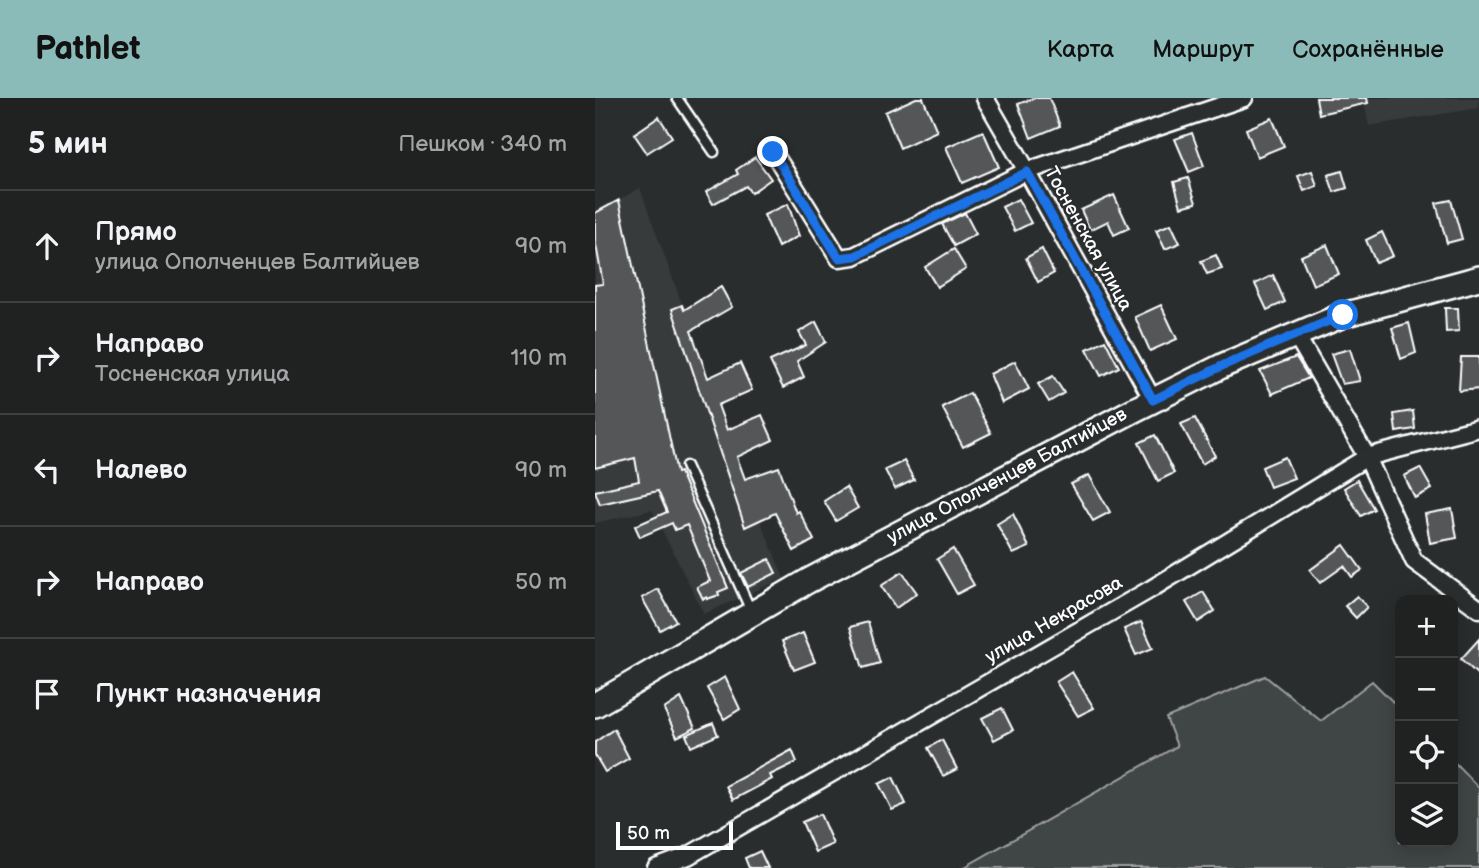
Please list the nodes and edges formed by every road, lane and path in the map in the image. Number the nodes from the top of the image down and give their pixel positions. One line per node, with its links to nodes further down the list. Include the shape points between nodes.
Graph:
1 (677, 98): 4 (lane)
2 (985, 98): 6 (street, Тосненская улица)
3 (1244, 98): 6 (street)
4 (714, 152)
5 (773, 152): 6 (street, via 839,258 855,256)
6 (1027, 172): 9 (street, Тосненская улица)
7 (1479, 278): 8 (main road, улица Ополченцев Балтийцев, via 1343,315)
8 (1296, 334): 9 (main road, улица Ополченцев Балтийцев); 11 (street)
9 (1153, 400): 14 (main road, улица Ополченцев Балтийцев)
10 (1479, 428): 11 (street, улица Некрасова)
11 (1367, 457): 13 (street, via 1414,561); 16 (street, улица Некрасова, via 1104,616 688,856)
12 (685, 466): 14 (lane)
13 (1479, 609)
14 (753, 614): 15 (main road, улица Ополченцев Балтийцев)
15 (595, 705)
16 (656, 868)

